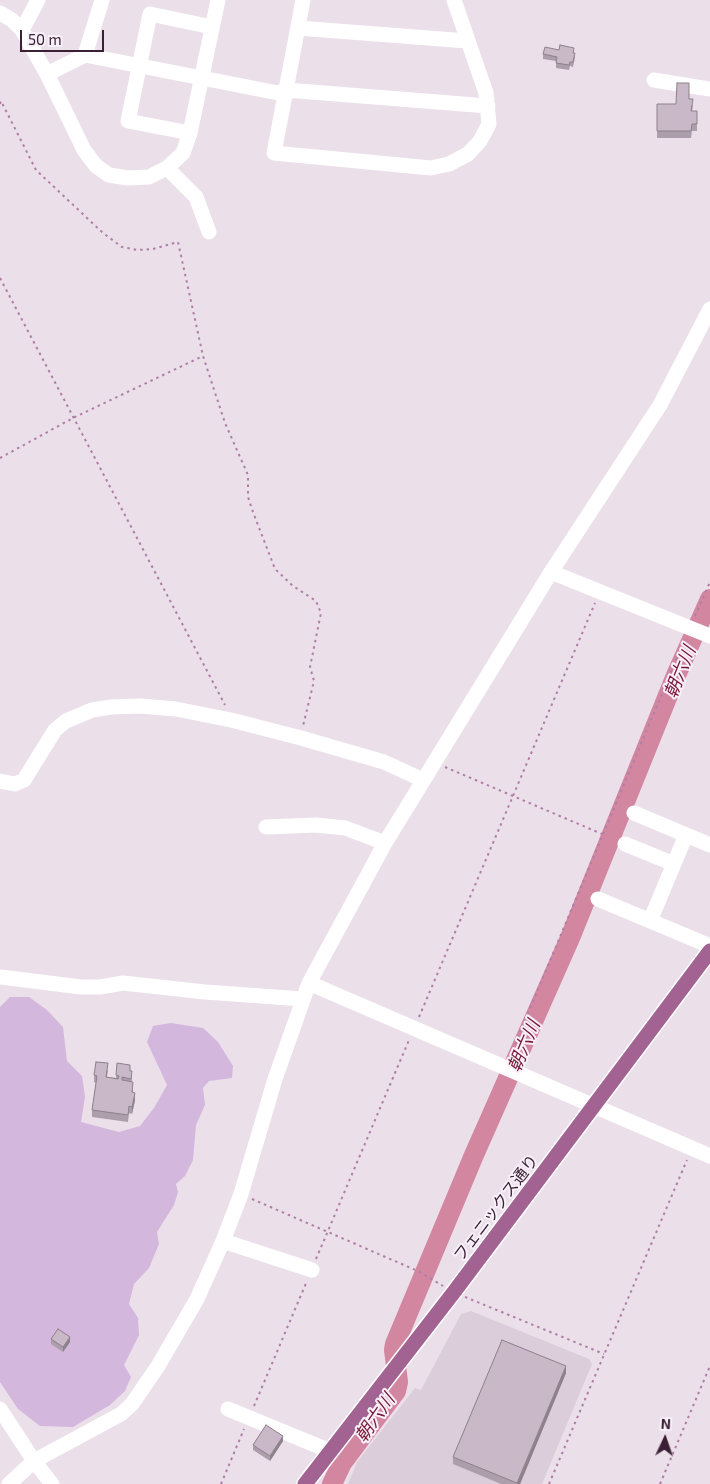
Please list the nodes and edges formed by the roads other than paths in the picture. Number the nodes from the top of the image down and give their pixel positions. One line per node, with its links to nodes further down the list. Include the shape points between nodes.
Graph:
1 (38, 0): 9 (street)
2 (102, 0): 11 (street)
3 (218, 0): 7 (street)
4 (303, 0): 8 (street)
5 (454, 0): 10 (street)
6 (0, 13): 9 (street)
7 (212, 27): 12 (street, via 150,14); 14 (street)
8 (298, 28): 10 (street); 17 (street)
9 (22, 30): 13 (street)
10 (467, 41): 18 (street)
11 (85, 55): 12 (street); 13 (street)
12 (140, 65): 14 (street); 19 (street, via 128,121)
13 (47, 74): 20 (street, via 84,150 96,166 109,175 128,178 149,176)
14 (201, 78): 17 (street, via 278,93); 19 (street)
15 (654, 80): 16 (street)
16 (710, 89)
17 (286, 90): 18 (street); 18 (street, via 274,152 431,168 449,164 468,154 480,141 489,124)
18 (488, 106)
19 (190, 133): 20 (street, via 183,153)
20 (168, 168): 21 (street, via 196,197)
21 (208, 232)
22 (710, 309): 23 (street, via 660,405)
23 (551, 572): 24 (street); 25 (street)
24 (698, 631)
25 (423, 780): 26 (street, via 384,762 300,738 231,720 176,709 140,706 92,710 66,721 55,730 24,780 15,784); 30 (street)
26 (0, 781)
27 (634, 813): 29 (street)
28 (266, 827): 30 (street, via 316,825 345,828)
29 (686, 835): 32 (street); 33 (street)
30 (385, 844): 39 (street)
31 (625, 844): 33 (street)
32 (710, 845)
33 (674, 864): 35 (street)
34 (598, 899): 35 (street)
35 (650, 920): 36 (street)
36 (710, 946)
37 (710, 951): 41 (main road, フェニックス通り)
38 (0, 977): 40 (street, via 81,987 123,983)
39 (309, 983): 40 (street); 41 (street)
40 (303, 999): 43 (street)
41 (594, 1106): 42 (street); 47 (main road, フェニックス通り)
42 (710, 1156)
43 (223, 1241): 44 (street); 48 (street, via 197,1299 132,1404 106,1423)
44 (312, 1270)
45 (0, 1409): 48 (street)
46 (228, 1409): 47 (street)
47 (330, 1451): 51 (main road, フェニックス通り)
48 (34, 1461): 49 (street); 50 (street)
49 (9, 1484)
50 (52, 1484)
51 (305, 1484)

